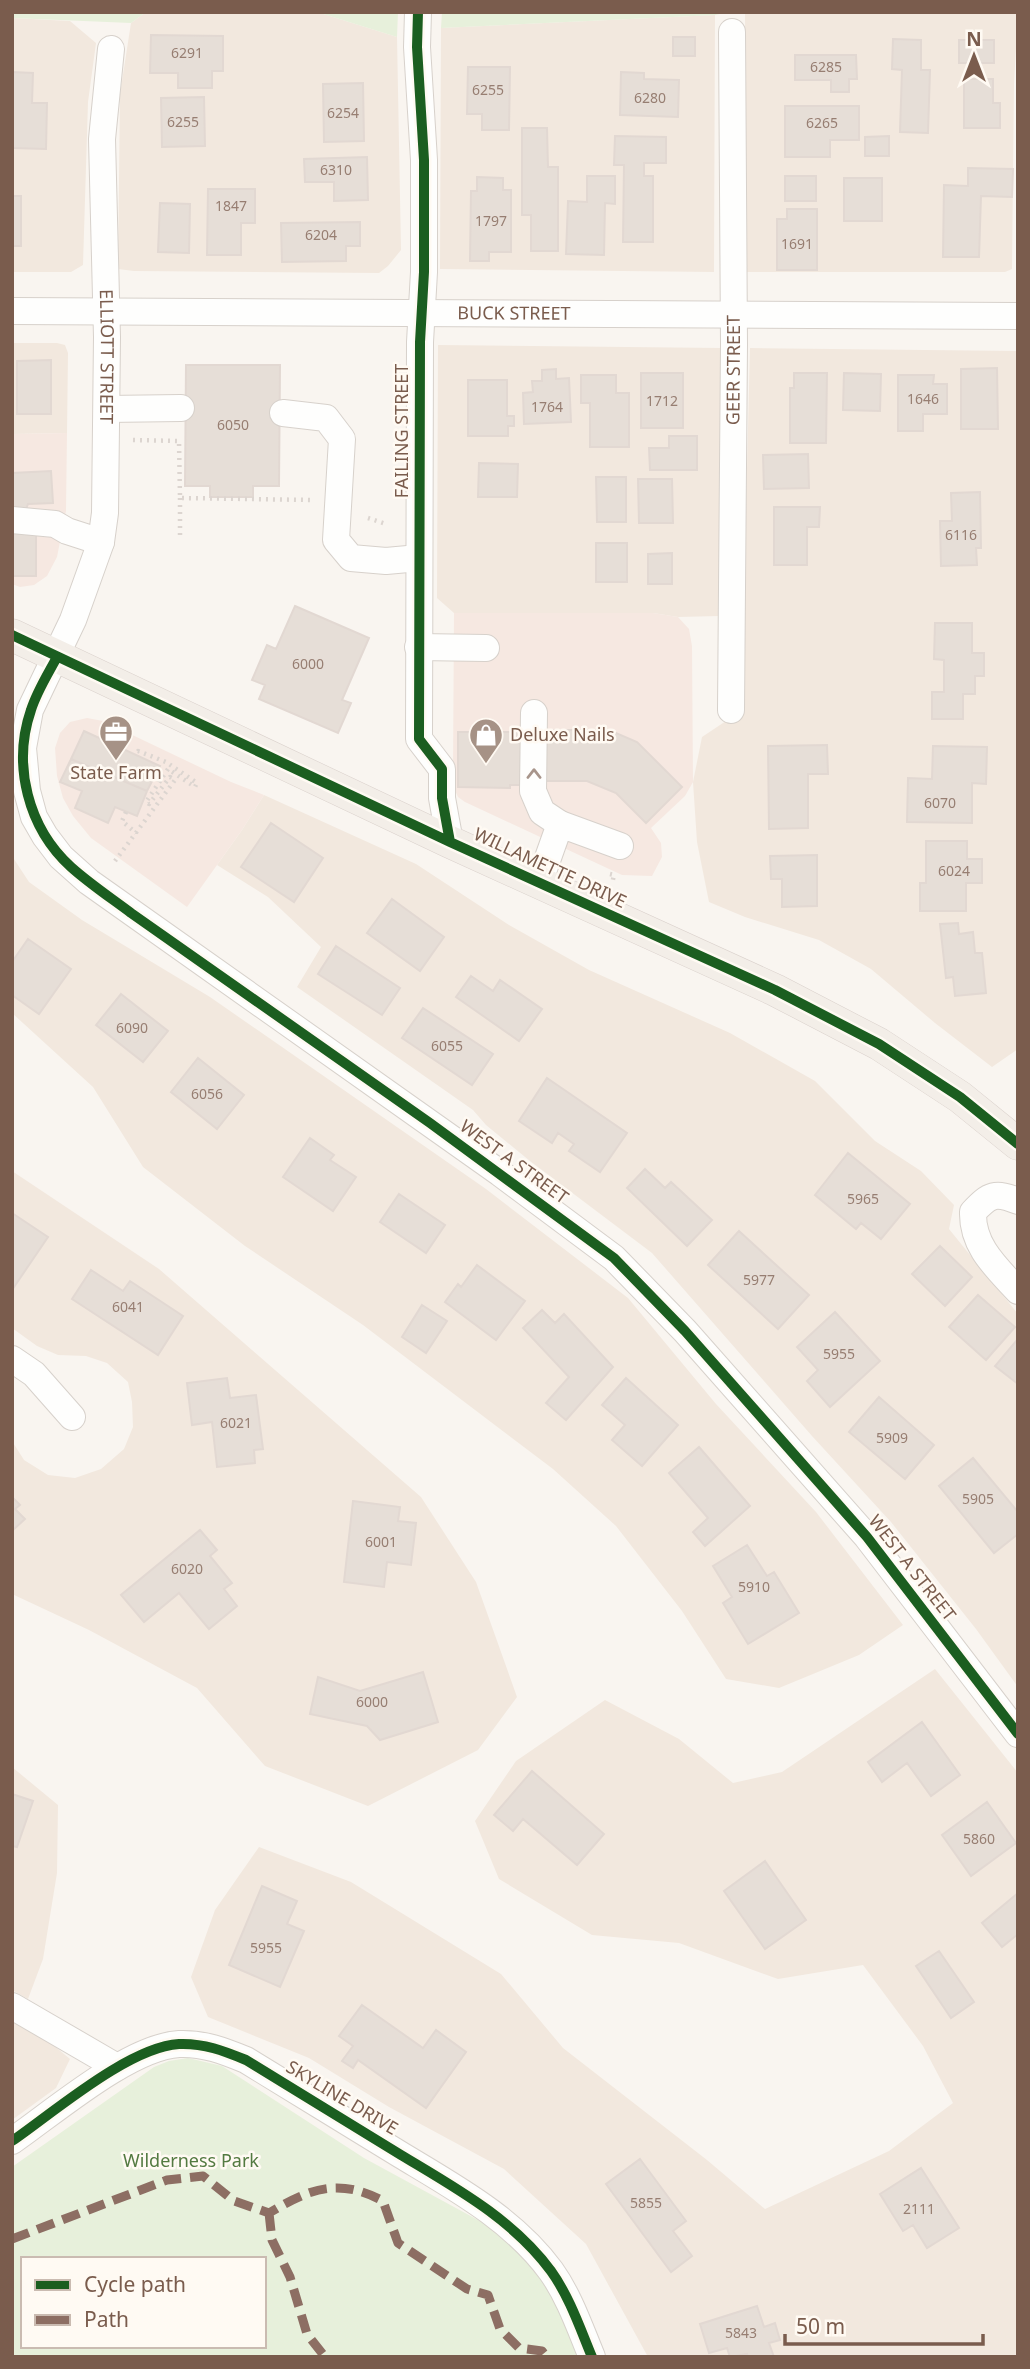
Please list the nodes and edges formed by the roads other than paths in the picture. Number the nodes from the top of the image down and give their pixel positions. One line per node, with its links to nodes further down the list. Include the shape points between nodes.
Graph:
1 (418, 12): 6 (street, FAILING STREET, via 424,160)
2 (732, 32): 7 (street, GEER STREET)
3 (111, 49): 5 (street, ELLIOTT STREET, via 103,139)
4 (12, 312): 5 (street, BUCK STREET)
5 (107, 312): 6 (street, BUCK STREET); 10 (street, ELLIOTT STREET)
6 (422, 313): 7 (street, BUCK STREET); 14 (street, FAILING STREET)
7 (734, 315): 8 (street, BUCK STREET); 19 (street, GEER STREET)
8 (1018, 316)
9 (181, 408): 10 (street)
10 (107, 409): 13 (street, ELLIOTT STREET)
11 (283, 413): 14 (street, via 326,418 342,439 336,540 351,558)
12 (12, 520): 13 (street, via 55,524)
13 (101, 542): 18 (street, ELLIOTT STREET)
14 (419, 558): 16 (street, FAILING STREET)
15 (12, 635): 18 (main road, WILLAMETTE DRIVE)
16 (418, 647): 17 (street); 22 (street, FAILING STREET, via 419,739 442,769)
17 (486, 648)
18 (57, 657): 22 (main road, WILLAMETTE DRIVE); 30 (street, WEST A STREET, via 30,710 23,748 34,817 61,857 131,913 614,1258 867,1537)
19 (731, 710)
20 (534, 713): 21 (street, one-way to 20, via 541,811 533,791)
21 (561, 824): 23 (street); 24 (street)
22 (450, 842): 24 (main road, WILLAMETTE DRIVE)
23 (621, 846)
24 (539, 883): 25 (main road, WILLAMETTE DRIVE, via 775,990 868,1038 960,1097)
25 (1018, 1144)
26 (1018, 1201): 27 (street, via 1004,1195 987,1198 973,1212 975,1235 985,1256)
27 (1018, 1291)
28 (12, 1359): 29 (street, via 34,1374)
29 (72, 1417)
30 (1018, 1734)
31 (12, 2006): 32 (street)
32 (117, 2067): 33 (street, SKYLINE DRIVE); 34 (street, SKYLINE DRIVE, via 154,2048 178,2045 206,2046 246,2060 461,2191 505,2223 552,2272)
33 (12, 2141)
34 (592, 2357)

